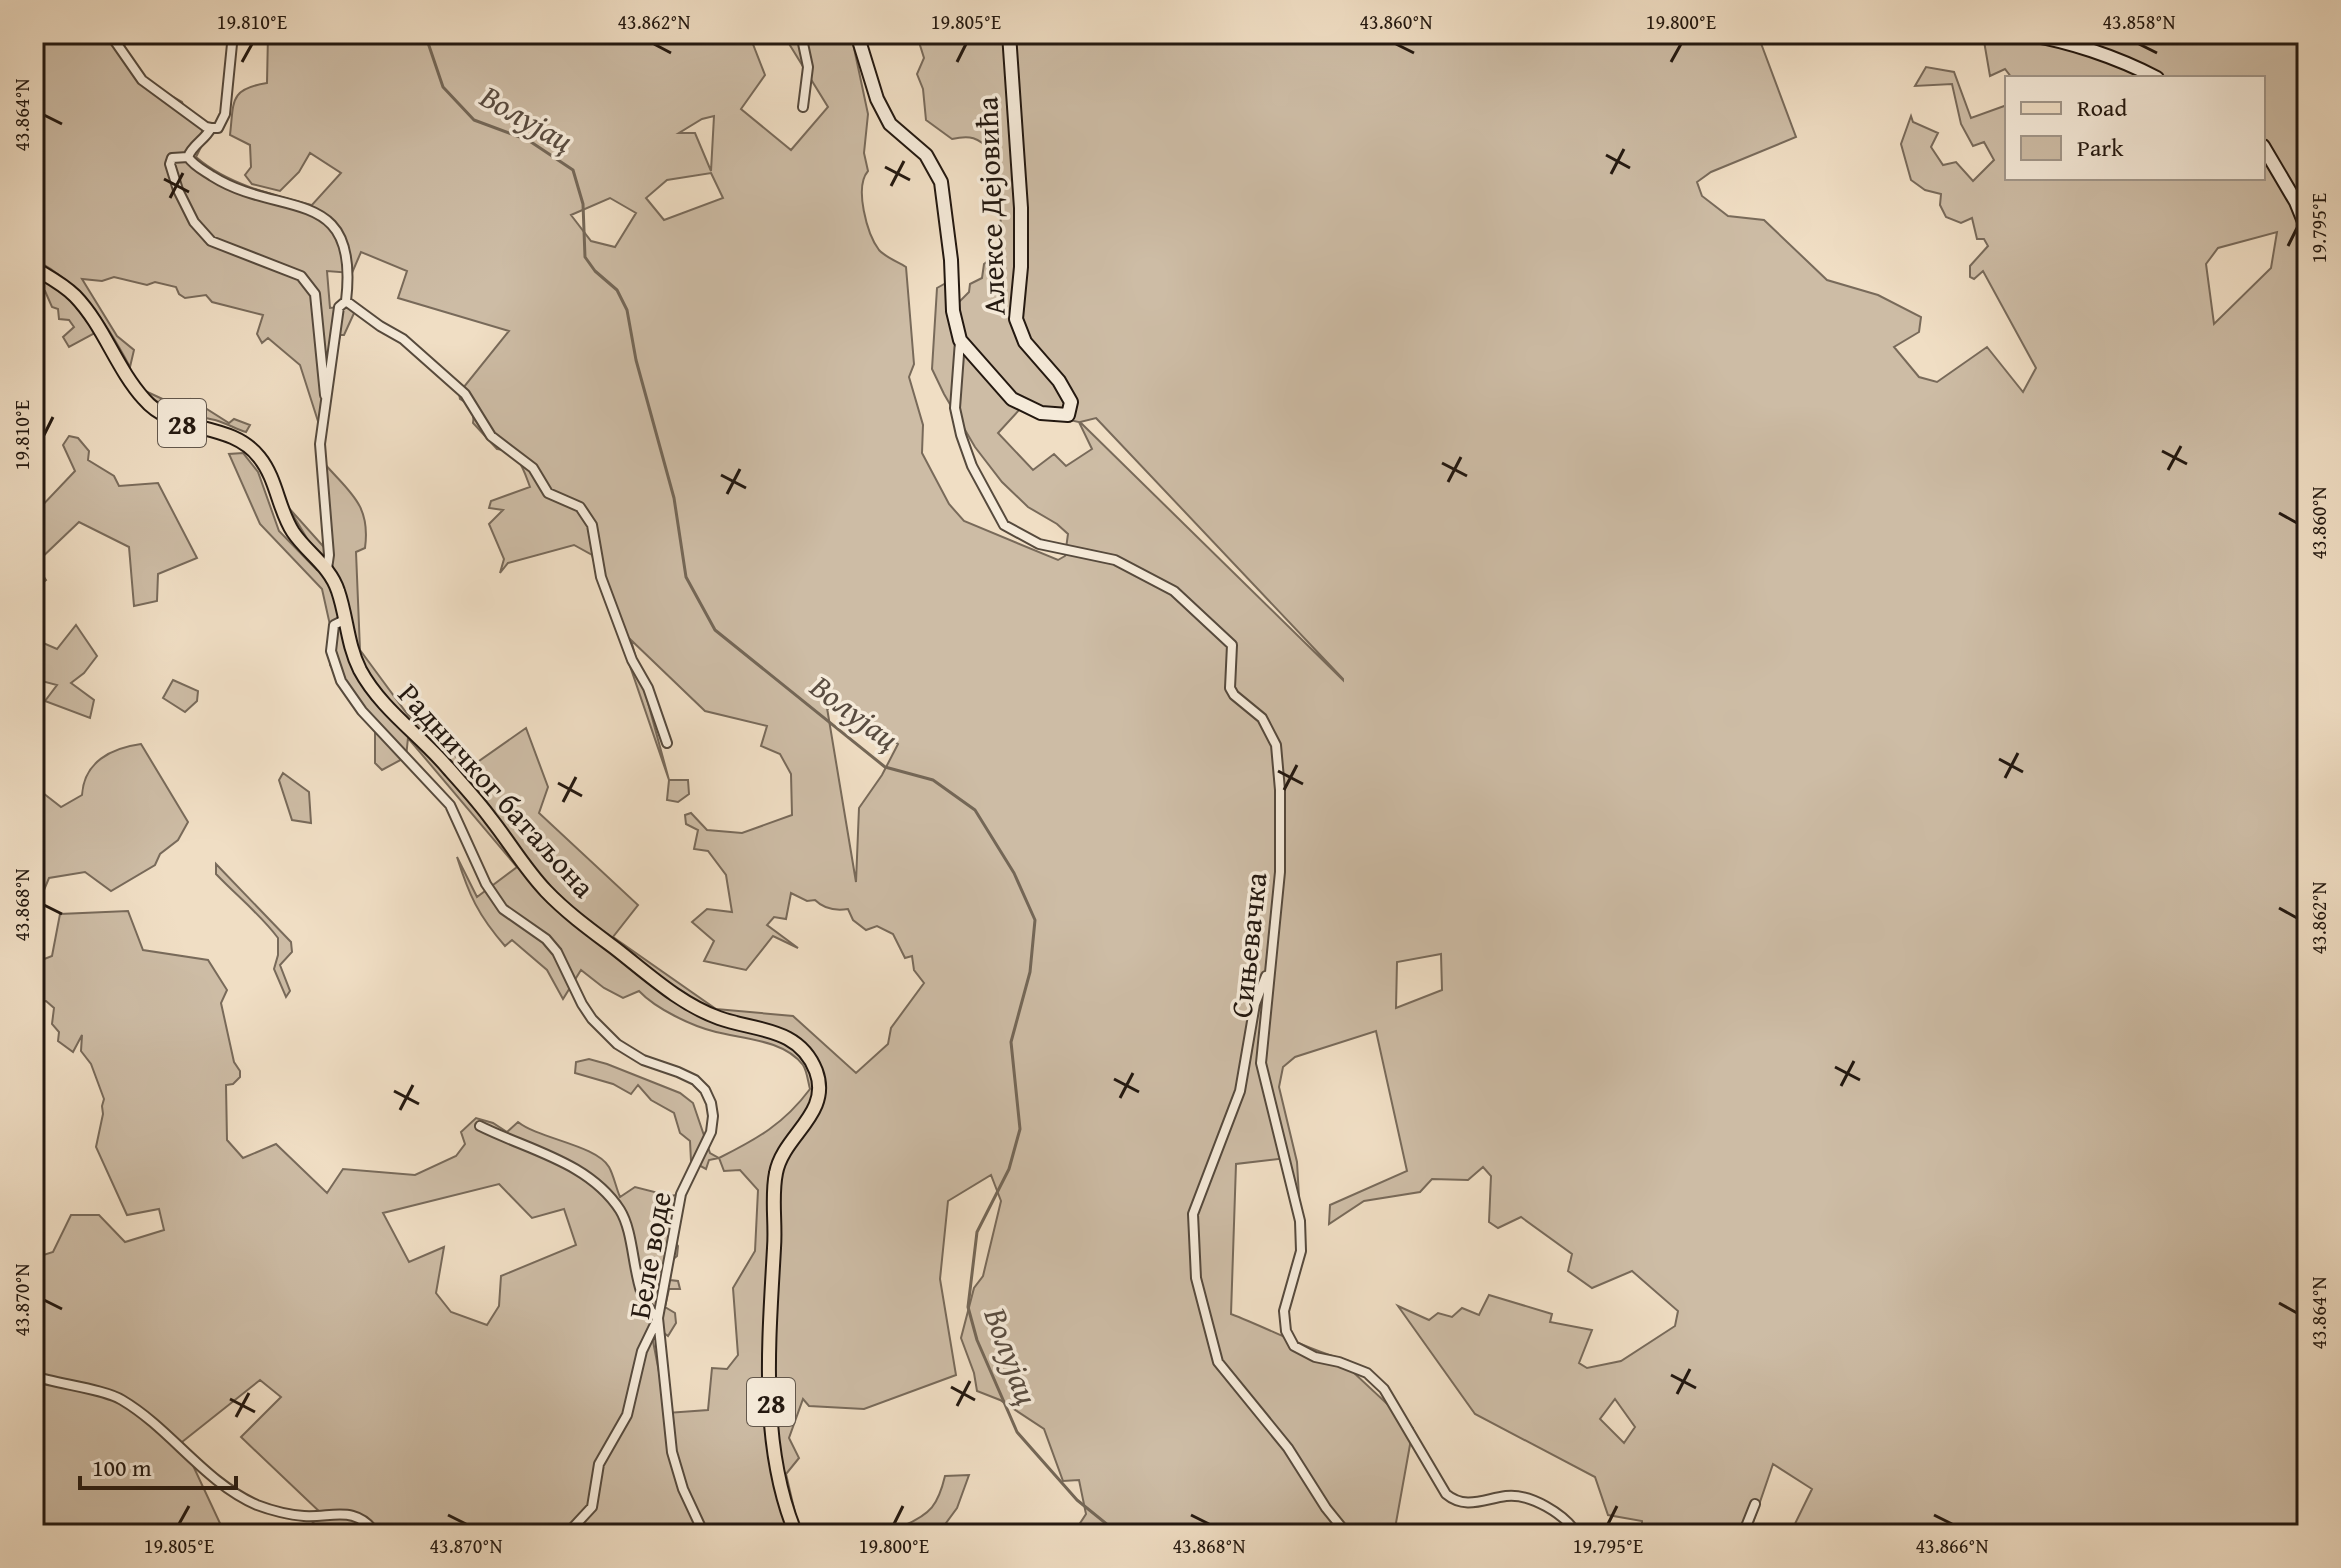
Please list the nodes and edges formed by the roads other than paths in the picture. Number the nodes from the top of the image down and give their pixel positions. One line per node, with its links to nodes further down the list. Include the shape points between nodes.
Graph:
1 (110, 34): 9 (street, via 142,80)
2 (233, 34): 9 (street, via 225,114 218,128)
3 (801, 34): 8 (street, via 808,67)
4 (857, 34): 15 (street, Алексе Дејовића, via 890,124 926,155 941,182)
5 (1009, 34): 15 (street, Алексе Дејовића, via 1021,208 1016,319 1025,342 1071,402 1068,415 1041,413 1012,399)
6 (2031, 35): 7 (street)
7 (2153, 76)
8 (803, 107)
9 (211, 128): 11 (street)
10 (2265, 149): 12 (street)
11 (188, 157): 14 (street, via 230,187 304,205 329,221 343,243 348,266); 16 (street, via 172,158 173,175 194,222 211,241 301,276 315,294)
12 (2307, 229)
13 (34, 268): 17 (main road, Радничког батаљона / 28, via 77,298 139,394 156,411 233,437 258,455 290,527)
14 (346, 301): 16 (street, via 339,307); 19 (street, via 403,339 465,394 491,436 533,468 548,493 580,507 592,525 601,577)
15 (960, 340): 20 (street, Сињевачка, via 955,408 961,435 1004,525 1039,544 1115,560 1174,591 1232,645 1230,688 1262,718 1276,745 1280,872)
16 (325, 395): 17 (street, via 320,444)
17 (327, 569): 18 (main road, Радничког батаљона / 28)
18 (344, 620): 22 (street, Беле воде, via 334,625 330,642 341,681 362,711 450,805 503,909 557,952 582,1004 617,1044 695,1080 711,1103 711,1132 681,1194); 28 (main road, Радничког батаљона / 28, via 359,668 376,694 446,766 557,902 688,1002 721,1018 783,1035 812,1063 819,1081 817,1104 783,1151 775,1182 771,1413 782,1493)
19 (667, 743)
20 (1269, 968): 29 (street, via 1255,1004 1240,1091 1193,1214 1196,1278 1218,1362 1288,1448); 30 (street, Сињевачка, via 1261,1063 1300,1221 1301,1251 1284,1311 1294,1346 1367,1373 1384,1389 1455,1502 1510,1496 1534,1501)
21 (480, 1126): 22 (street, via 592,1180 621,1212 642,1291 650,1313)
22 (658, 1318): 26 (street, via 642,1351 627,1415 599,1464 592,1507); 27 (street, Беле воде, via 672,1452)
23 (34, 1376): 25 (street, via 120,1399 170,1436 204,1470 258,1506 306,1517 348,1514)
24 (1755, 1504): 31 (street)
25 (376, 1534)
26 (567, 1534)
27 (704, 1534)
28 (796, 1534)
29 (1347, 1534)
30 (1577, 1534)
31 (1743, 1534)

